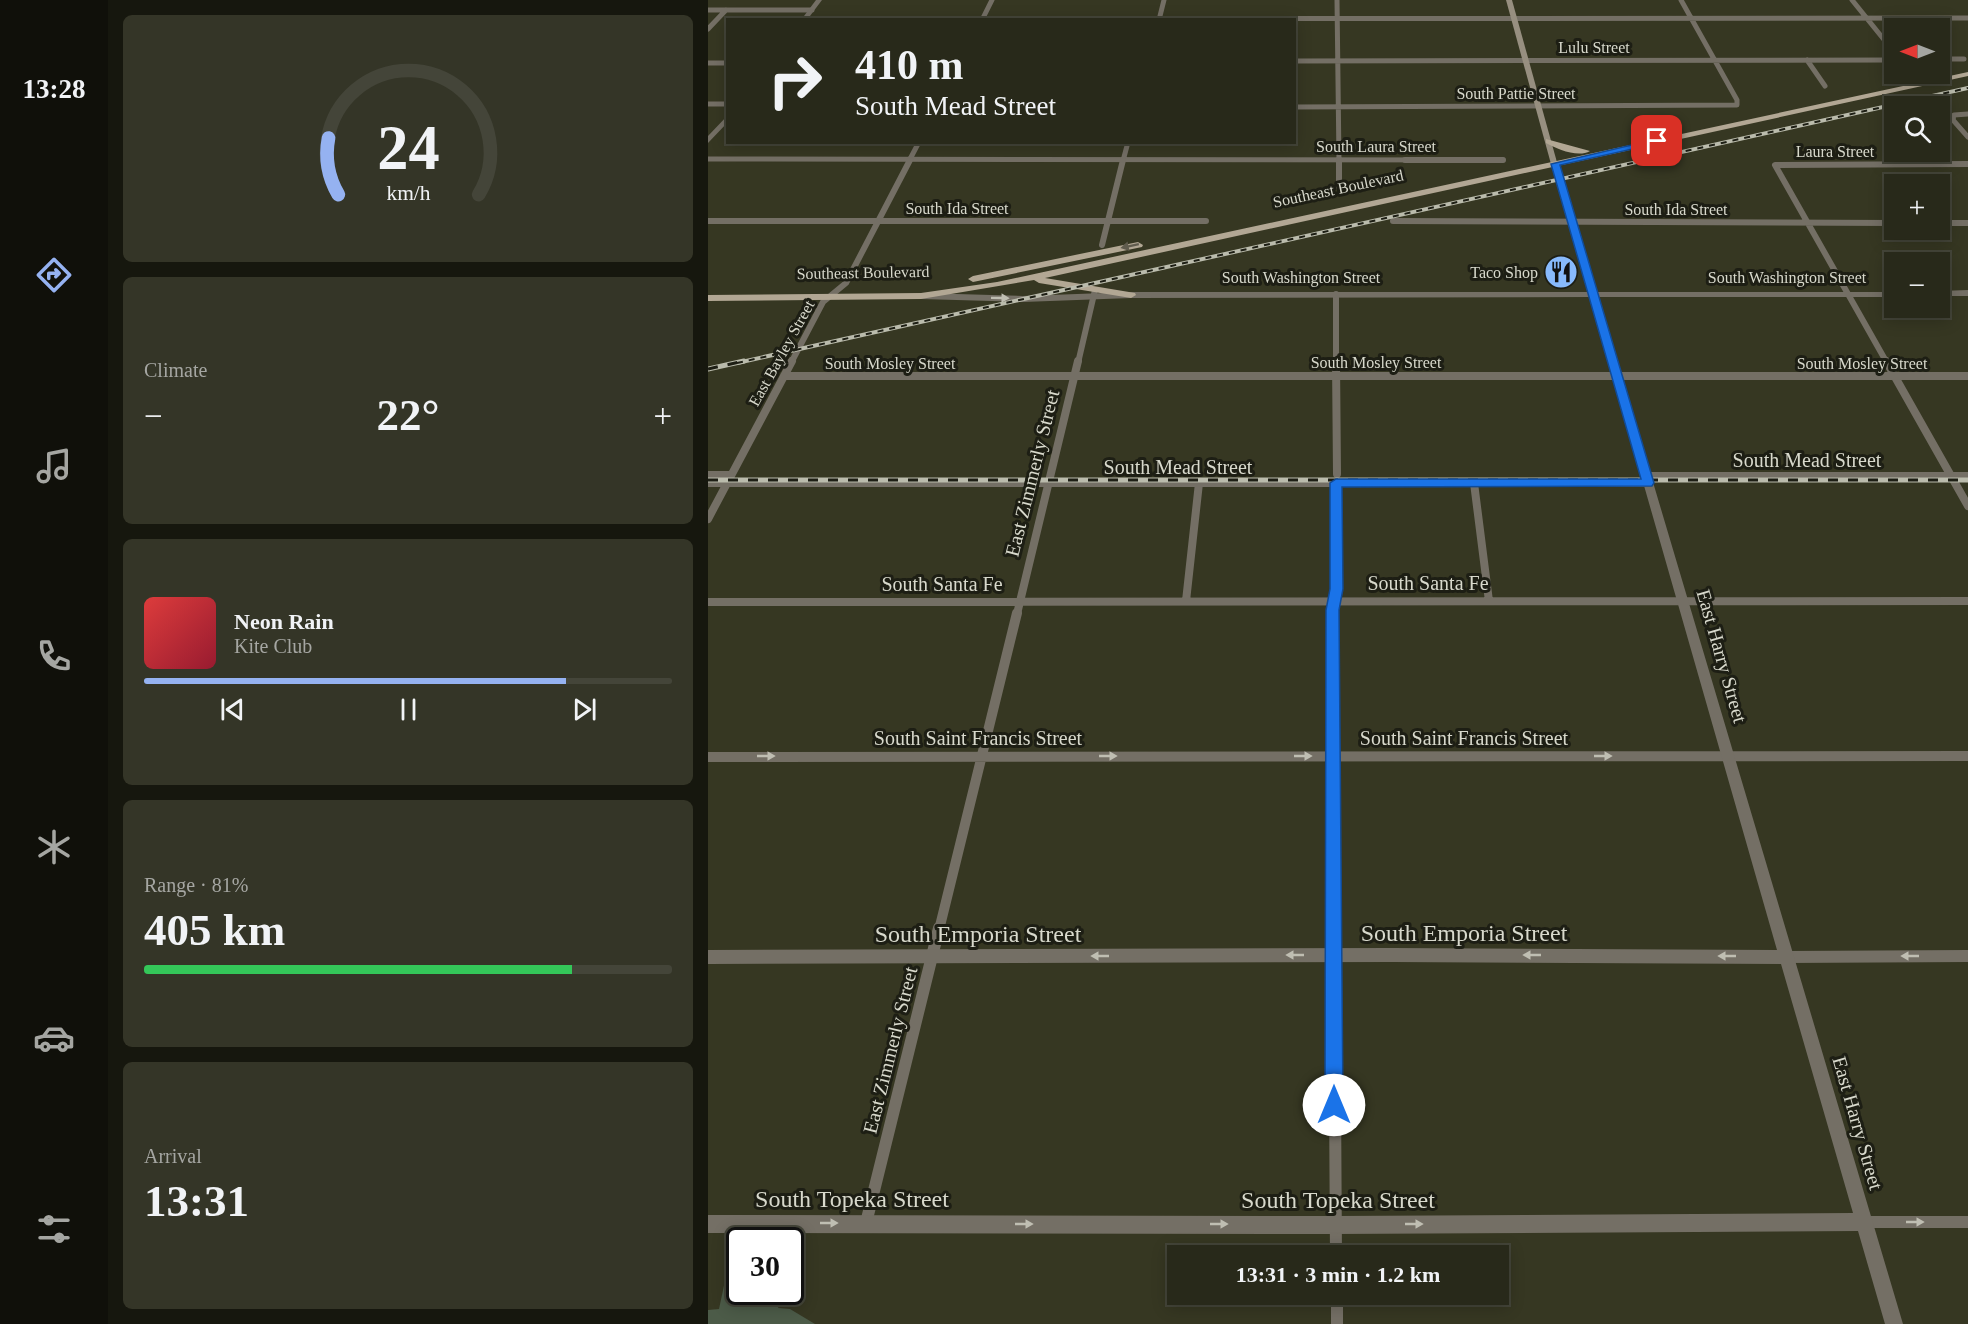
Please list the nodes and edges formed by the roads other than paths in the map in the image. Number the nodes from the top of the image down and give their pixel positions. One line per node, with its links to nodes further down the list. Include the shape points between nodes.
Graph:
1 (819, 0): 10 (street)
2 (992, 0): 12 (street)
3 (1164, 0): 13 (street)
4 (1336, 0): 18 (street)
5 (1509, 0): 19 (main road, East Harry Street)
6 (1681, 0): 16 (street)
7 (1852, 0): 14 (street)
8 (708, 9): 9 (street)
9 (726, 9): 10 (street); 20 (street)
10 (812, 10): 11 (street)
11 (805, 18)
12 (983, 18)
13 (1159, 18)
14 (1867, 18): 15 (street); 16 (street); 21 (street)
15 (1968, 18)
16 (1692, 19): 19 (street); 23 (street)
17 (1296, 20): 18 (street)
18 (1337, 20): 19 (street); 27 (street)
19 (1514, 20): 22 (main road, East Harry Street)
20 (708, 29)
21 (1884, 39)
22 (1526, 60): 23 (street, Lulu Street); 27 (street, Lulu Street); 38 (main road, East Harry Street)
23 (1714, 60): 24 (street, Lulu Street); 38 (street, South Pattie Street, via 1737,105)
24 (1807, 60): 25 (street, Lulu Street); 33 (street)
25 (1884, 60)
26 (1296, 61): 27 (street, Lulu Street)
27 (1338, 61): 37 (street)
28 (1950, 61): 31 (street)
29 (708, 63): 30 (street)
30 (726, 63)
31 (1966, 63): 46 (main road, Southeast Boulevard)
32 (1968, 74): 53 (main road, Southeast Boulevard)
33 (1825, 86)
34 (708, 104): 35 (street)
35 (726, 104)
36 (1296, 107): 37 (street, South Pattie Street)
37 (1338, 107): 38 (street, South Pattie Street); 50 (street)
38 (1539, 107): 43 (main road, East Harry Street)
39 (1968, 114): 41 (street, via 1954,115 1953,120)
40 (726, 119): 42 (street)
41 (1968, 137)
42 (708, 141)
43 (1549, 141): 46 (main road, via 1562,148); 53 (main road, East Harry Street)
44 (918, 144): 48 (street, East Bayley Street)
45 (1128, 144): 49 (street)
46 (1585, 151): 53 (main road, Southeast Boulevard)
47 (708, 159): 48 (street, South Laura Street)
48 (910, 160): 49 (street, South Laura Street); 56 (street, East Bayley Street)
49 (1124, 160): 50 (street, South Laura Street); 57 (street)
50 (1339, 160): 51 (street, South Laura Street); 54 (street)
51 (1503, 160)
52 (1968, 164): 61 (street, Laura Street, via 1775,165)
53 (1556, 165): 60 (street, East Harry Street); 66 (main road, Southeast Boulevard, one-way to 66); 67 (main road, Southeast Boulevard)
54 (1339, 187)
55 (708, 221): 56 (street, South Ida Street)
56 (878, 221): 57 (street, South Ida Street); 69 (street, East Bayley Street, via 846,283)
57 (1109, 221): 58 (street, South Ida Street); 65 (street)
58 (1206, 221)
59 (1393, 221): 60 (street, South Ida Street)
60 (1573, 222): 61 (street, South Ida Street); 72 (street, East Harry Street)
61 (1808, 223): 62 (street, South Ida Street); 73 (street)
62 (1884, 223)
63 (1950, 223): 64 (street)
64 (1968, 223)
65 (1102, 245)
66 (989, 276): 67 (main road); 69 (main road, Southeast Boulevard, via 924,287)
67 (1031, 279): 70 (main road); 78 (main road, Southeast Boulevard)
68 (708, 289): 69 (main road, Southeast Boulevard)
69 (839, 289): 80 (street, East Bayley Street)
70 (1094, 293): 77 (main road); 78 (street, one-way to 70, via 1023,299); 86 (street, East Zimmerly Street)
71 (1336, 294): 72 (street, South Washington Street); 77 (street, South Washington Street); 82 (street)
72 (1594, 294): 73 (street, South Washington Street); 83 (street, East Harry Street)
73 (1847, 294): 74 (street, South Washington Street); 84 (street)
74 (1884, 294)
75 (1950, 294): 76 (street)
76 (1968, 294)
77 (1131, 295)
78 (921, 296): 80 (main road)
79 (708, 298): 80 (main road)
80 (830, 298): 81 (street, East Bayley Street, via 823,302)
81 (784, 376): 86 (street, South Mosley Street); 88 (street, East Bayley Street)
82 (1337, 376): 83 (street, South Mosley Street); 86 (street, South Mosley Street); 91 (street)
83 (1618, 376): 84 (street, South Mosley Street); 92 (street, East Harry Street)
84 (1893, 376): 85 (street, South Mosley Street); 89 (street)
85 (1968, 376)
86 (1074, 377): 95 (street, East Zimmerly Street)
87 (708, 475): 88 (street)
88 (731, 475): 94 (street, East Bayley Street)
89 (1951, 476): 90 (street, South Mead Street); 92 (street, South Mead Street); 98 (street)
90 (1968, 476)
91 (1337, 479): 96 (street, South Mead Street); 97 (street, South Mead Street); 100 (street)
92 (1647, 480): 97 (street, South Mead Street); 102 (street, East Harry Street)
93 (708, 483): 94 (street, South Mead Street)
94 (727, 483): 95 (street, South Mead Street); 99 (street, East Bayley Street)
95 (1049, 483): 96 (street, South Mead Street); 105 (street, East Zimmerly Street)
96 (1199, 483): 106 (street)
97 (1474, 483): 101 (street)
98 (1968, 506)
99 (708, 519)
100 (1336, 601): 101 (street, South Santa Fe); 106 (street, South Santa Fe); 108 (street)
101 (1489, 601): 102 (street, South Santa Fe)
102 (1683, 601): 103 (street, South Santa Fe); 109 (street, East Harry Street)
103 (1968, 601)
104 (708, 602): 105 (street, South Santa Fe)
105 (1018, 602): 106 (street, South Santa Fe); 107 (street, East Zimmerly Street)
106 (1186, 602)
107 (981, 756): 108 (street, South Saint Francis Street, one-way to 108); 111 (street, South Saint Francis Street, one-way to 107); 115 (street, East Zimmerly Street)
108 (1333, 756): 109 (street, South Saint Francis Street, one-way to 109); 112 (street)
109 (1728, 756): 110 (street, South Saint Francis Street); 116 (street, East Harry Street)
110 (1968, 756)
111 (708, 757)
112 (1334, 955): 115 (street, South Emporia Street, one-way to 115); 116 (street, South Emporia Street, one-way to 112); 121 (street)
113 (1968, 956): 116 (street, South Emporia Street, one-way to 116)
114 (708, 957): 115 (street, South Emporia Street)
115 (932, 957): 119 (street, East Zimmerly Street)
116 (1786, 957): 117 (street, East Harry Street)
117 (1863, 1222): 118 (street, South Topeka Street, one-way to 118); 121 (street, South Topeka Street, one-way to 117); 125 (street, East Harry Street)
118 (1968, 1222)
119 (866, 1223): 120 (street, South Topeka Street, one-way to 119); 121 (street, South Topeka Street, one-way to 121)
120 (708, 1224)
121 (1335, 1225): 122 (street)
122 (1336, 1245)
123 (1336, 1305): 124 (street)
124 (1337, 1324)
125 (1894, 1324)

